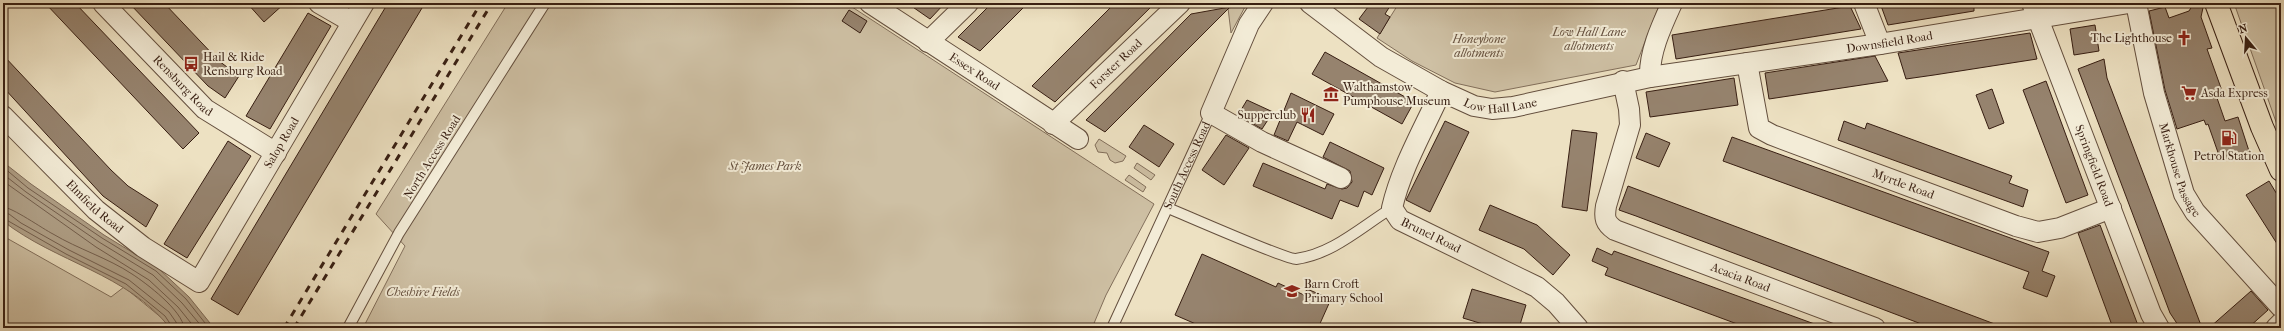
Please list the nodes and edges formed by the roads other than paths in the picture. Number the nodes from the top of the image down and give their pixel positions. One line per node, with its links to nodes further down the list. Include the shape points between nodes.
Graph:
1 (103, 3): 26 (street, Rensburg Road, via 205,109)
2 (319, 3): 15 (street)
3 (364, 3): 15 (street, Salop Road)
4 (545, 3): 35 (lane, North Access Road, via 399,233)
5 (870, 3): 16 (street, Essex Road)
6 (968, 3): 16 (street)
7 (1179, 3): 24 (street, Forster Road)
8 (1263, 3): 22 (street, South Access Road, via 1249,24)
9 (1310, 3): 21 (street, Low Hall Lane, via 1381,57)
10 (1672, 3): 19 (street, via 1654,48)
11 (1864, 3): 17 (street)
12 (2127, 3): 14 (street, Downsfield Road); 33 (street, Markhouse Passage, via 2184,194 2195,212)
13 (2216, 3): 27 (main road, via 2262,127)
14 (2034, 10): 17 (street, Downsfield Road); 31 (street, Springfield Road)
15 (352, 22): 26 (street, Salop Road)
16 (928, 42): 24 (street, Essex Road)
17 (1880, 44): 18 (street, Downsfield Road)
18 (1747, 63): 19 (street, Downsfield Road); 31 (street, Myrtle Road, via 1759,128 1772,135 2038,232 2060,228)
19 (1650, 77): 20 (street, Low Hall Lane)
20 (1623, 82): 21 (street, Low Hall Lane, via 1514,107 1492,109 1474,106); 38 (street, Acacia Road, via 1630,125 1606,206 1604,217 1608,224 1622,232)
21 (1441, 91): 30 (street, Brunel Road, via 1405,170)
22 (1211, 113): 28 (street, via 1262,142); 29 (lane, South Access Road)
23 (3, 116): 32 (street, Elmfield Road, via 96,210 143,247)
24 (1053, 124): 25 (street, Essex Road)
25 (1078, 139)
26 (276, 153): 32 (street, Salop Road)
27 (2281, 170)
28 (1341, 178)
29 (1168, 208): 30 (lane, via 1294,260 1318,254 1347,240); 36 (lane, South Access Road)
30 (1392, 208): 37 (street, Brunel Road, via 1400,220 1537,287 1556,303)
31 (2111, 208): 39 (street, Springfield Road, via 2151,314)
32 (199, 282)
33 (2281, 307)
34 (2281, 323): 40 (street)
35 (348, 328)
36 (1112, 328)
37 (1578, 328)
38 (1875, 328)
39 (2159, 328)
40 (2276, 328)

